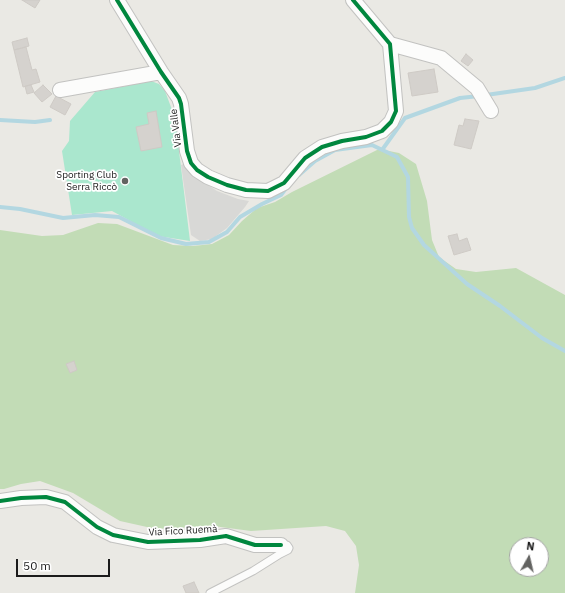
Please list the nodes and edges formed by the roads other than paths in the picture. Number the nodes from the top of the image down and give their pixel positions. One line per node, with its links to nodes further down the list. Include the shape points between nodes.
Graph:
1 (117, 0): 4 (street, Via Valle)
2 (353, 0): 3 (street)
3 (390, 44): 4 (street, Via Valle, via 396,111 391,122 382,131 322,147 305,158 284,183 268,191 246,190 227,185 197,170 186,151 179,98); 6 (street, via 441,58 478,88)
4 (161, 72): 5 (street)
5 (60, 90)
6 (491, 111)
7 (0, 502): 8 (street, Via Fico Ruemà, via 46,497 65,502 97,527 113,535 148,542 226,536 255,545)
8 (281, 545): 9 (lane, Via Fico Ruemà, via 287,545 288,550)
9 (210, 593)

